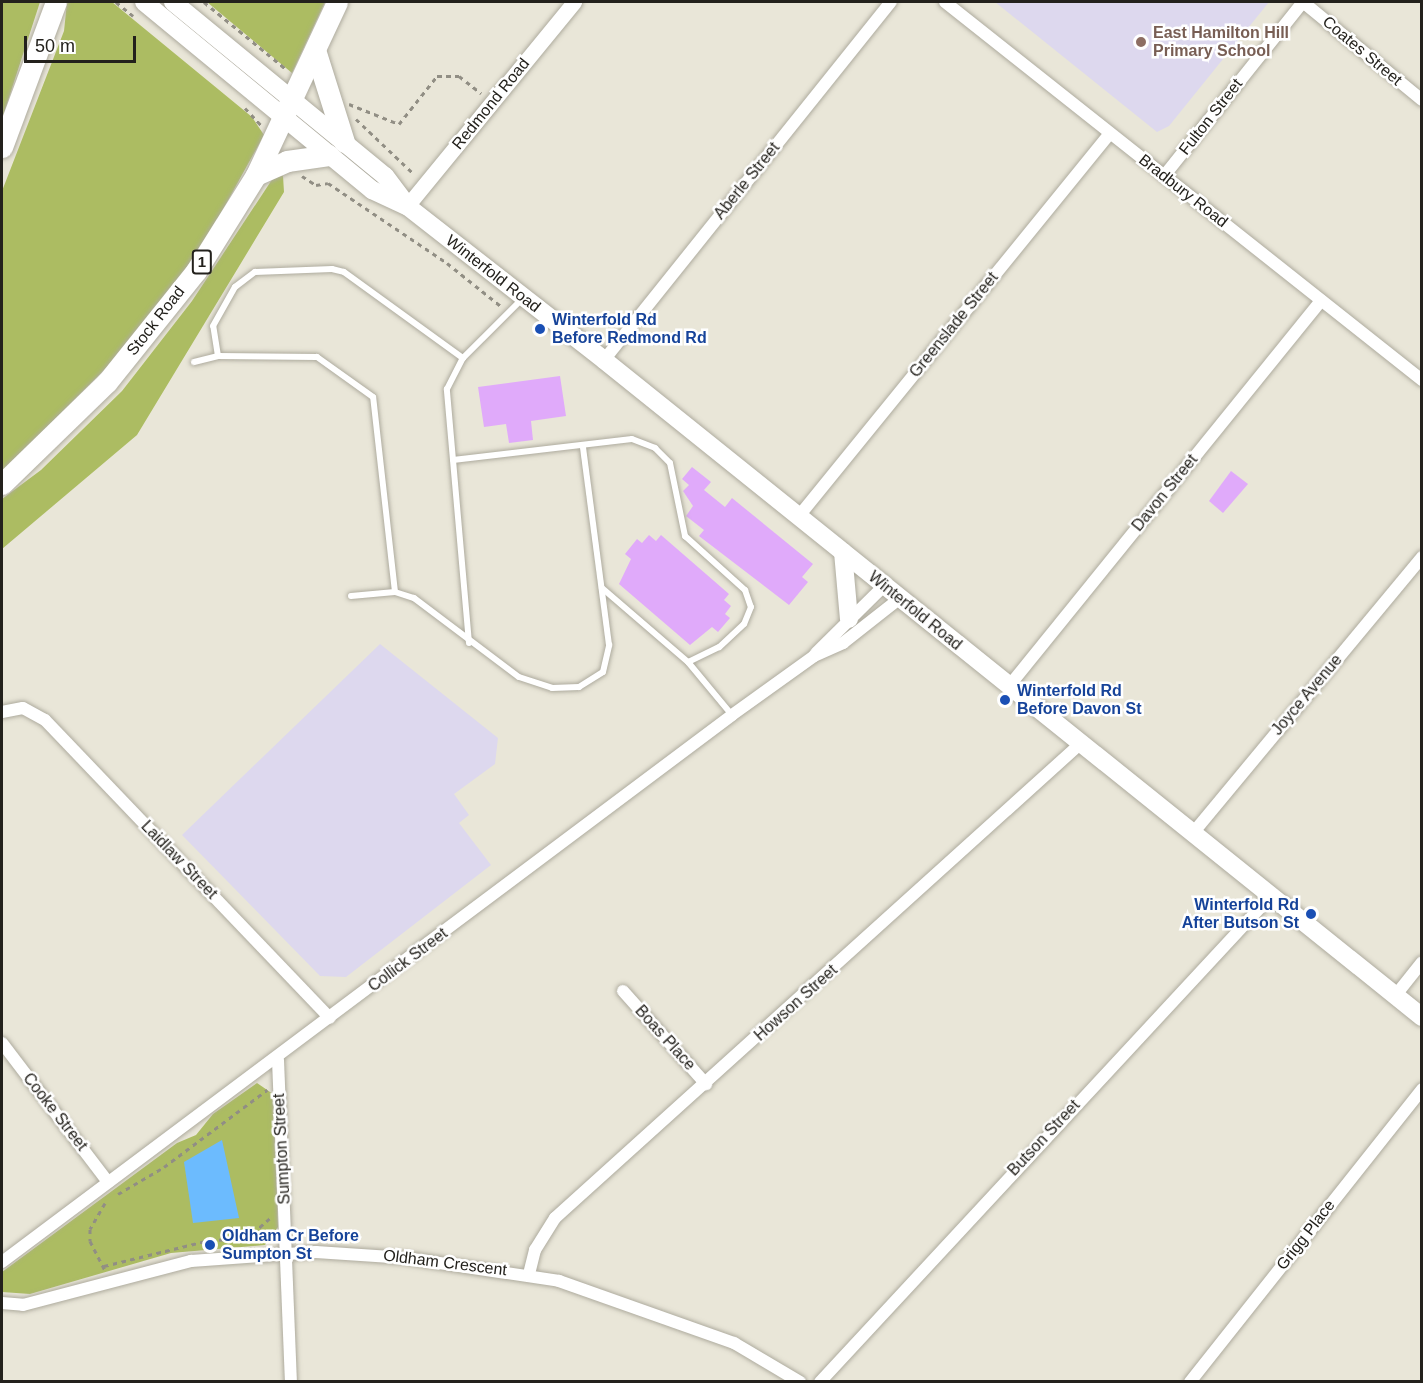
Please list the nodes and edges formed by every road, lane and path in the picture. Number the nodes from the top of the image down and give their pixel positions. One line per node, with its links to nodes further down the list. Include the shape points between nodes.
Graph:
1 (56, 2): 16 (highway)
2 (144, 2): 14 (main road, Winterfold Road)
3 (172, 2): 14 (main road, Winterfold Road)
4 (204, 2): 11 (path)
5 (337, 2): 10 (highway, Stock Road / 1)
6 (574, 2): 13 (street, Redmond Road)
7 (891, 2): 28 (street, Aberle Street)
8 (945, 2): 15 (street, Bradbury Road)
9 (1302, 2): 12 (street, Coates Street); 21 (street, Fulton Street)
10 (316, 53): 14 (highway, Stock Road / 1); 17 (highway)
11 (295, 77)
12 (1422, 100)
13 (492, 102): 20 (path, via 448,73 426,86 402,124 383,122 353,102 343,109); 22 (street, Redmond Road)
14 (289, 110): 17 (main road, Winterfold Road); 19 (highway, Stock Road / 1)
15 (1109, 134): 21 (street, Bradbury Road); 34 (street, Greenslade Street)
16 (2, 147)
17 (337, 148): 19 (highway, via 287,161); 22 (main road, Winterfold Road, via 372,190)
18 (297, 173): 25 (path, via 316,185 328,183 447,262)
19 (256, 175): 33 (highway, Stock Road / 1, via 209,252 140,344 77,413)
20 (415, 176)
21 (1164, 176): 24 (street, Bradbury Road)
22 (407, 206): 23 (main road, Winterfold Road)
23 (523, 298): 25 (lane); 28 (main road, Winterfold Road)
24 (1321, 301): 30 (street, Bradbury Road); 46 (street, Davon Street)
25 (508, 312): 27 (lane)
26 (218, 356): 27 (lane, via 213,326 245,279 255,272 332,268 344,272); 29 (lane); 39 (lane, via 317,357 373,398)
27 (463, 358): 32 (lane, via 447,389)
28 (604, 360): 34 (main road, Winterfold Road)
29 (194, 362)
30 (1422, 380)
31 (583, 447): 32 (lane); 38 (lane); 45 (lane, via 632,438 655,448 670,463 685,536 745,590 751,607 744,624 719,647)
32 (453, 460): 43 (lane)
33 (2, 484)
34 (799, 516): 35 (main road, Winterfold Road)
35 (843, 552): 37 (main road, Winterfold Road); 42 (main road)
36 (1422, 557): 50 (street, Joyce Avenue)
37 (884, 586): 41 (main road, Winterfold Road); 42 (street, Collick Street)
38 (602, 588): 43 (lane, via 609,645 603,672 579,687 552,688 519,677); 45 (lane)
39 (395, 592): 40 (lane); 43 (lane, via 414,598)
40 (351, 596)
41 (899, 599): 44 (street, Collick Street, via 843,643); 46 (main road, Winterfold Road)
42 (849, 619): 44 (street, Collick Street)
43 (469, 643)
44 (814, 656): 48 (street, Collick Street)
45 (688, 662): 48 (lane)
46 (1009, 686): 49 (main road, Winterfold Road)
47 (2, 712): 56 (street, Laidlaw Street, via 23,708 45,720)
48 (732, 715): 56 (street, Collick Street)
49 (1081, 743): 50 (main road, Winterfold Road); 60 (street, Howson Street)
50 (1193, 833): 51 (main road, Winterfold Road)
51 (1270, 896): 54 (main road, Winterfold Road); 72 (street, Butson Street)
52 (1422, 962): 54 (street)
53 (623, 991): 60 (street, Boas Place)
54 (1395, 996): 55 (main road, Winterfold Road)
55 (1422, 1017)
56 (330, 1018): 58 (street, Collick Street)
57 (2, 1043): 62 (street, Cooke Street)
58 (278, 1060): 59 (street, Sumpton Street); 62 (street, Collick Street)
59 (279, 1081): 64 (street, Sumpton Street); 66 (path, via 164,1167 110,1198 90,1229)
60 (706, 1084): 67 (street, Howson Street, via 555,1218 539,1240)
61 (1422, 1089): 73 (street, Grigg Place)
62 (108, 1182): 65 (street, Collick Street)
63 (276, 1216): 66 (path, via 246,1239 210,1239)
64 (286, 1254): 67 (street, Oldham Crescent, via 365,1254); 68 (street, Oldham Crescent, via 191,1261); 70 (street, Sumpton Street)
65 (2, 1262)
66 (104, 1266): 68 (path)
67 (529, 1274): 71 (street, Oldham Crescent, via 734,1343)
68 (109, 1279): 69 (street, Oldham Crescent, via 23,1305)
69 (2, 1303)
70 (291, 1382)
71 (800, 1382)
72 (820, 1382)
73 (1190, 1382)

